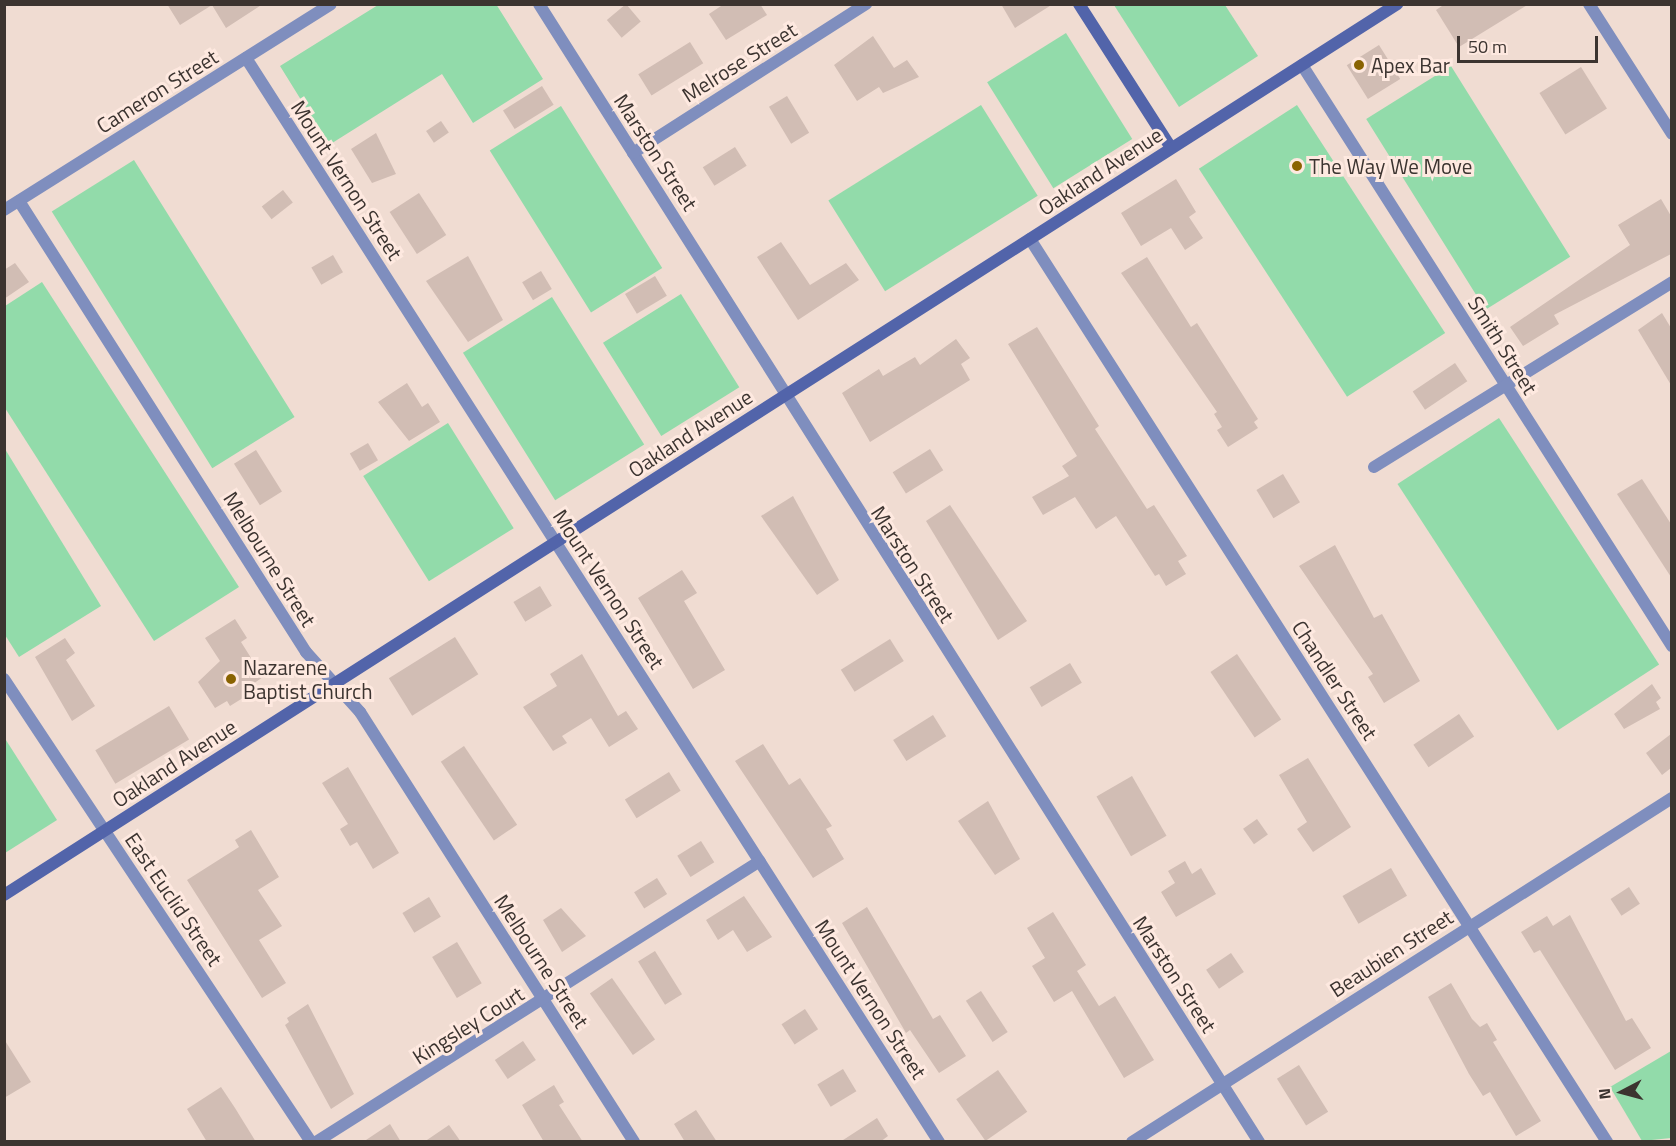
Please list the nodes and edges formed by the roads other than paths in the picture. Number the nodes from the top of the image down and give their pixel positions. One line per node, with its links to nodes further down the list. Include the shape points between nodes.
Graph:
1 (331, 4): 7 (street, Cameron Street)
2 (539, 4): 11 (street, Marston Street)
3 (866, 4): 11 (street, Melrose Street)
4 (1079, 4): 10 (street)
5 (1397, 4): 8 (street, Oakland Avenue)
6 (1589, 4): 9 (street)
7 (246, 58): 12 (street, Cameron Street); 19 (street, Mount Vernon Street)
8 (1302, 65): 10 (street, Oakland Avenue); 16 (street, Smith Street)
9 (1671, 134)
10 (1171, 148): 14 (street, Oakland Avenue)
11 (633, 153): 17 (street, Marston Street)
12 (19, 201): 13 (street, Cameron Street); 22 (street, Melbourne Street, via 306,652)
13 (4, 210)
14 (1030, 239): 17 (street, Oakland Avenue); 27 (street, Chandler Street)
15 (1671, 282): 16 (street)
16 (1507, 387): 18 (street); 20 (street, Smith Street)
17 (786, 395): 19 (street, Oakland Avenue); 29 (street, Marston Street)
18 (1374, 467)
19 (556, 542): 22 (street, Oakland Avenue); 25 (street, Mount Vernon Street)
20 (1671, 646)
21 (4, 679): 24 (street, East Euclid Street)
22 (334, 684): 24 (street, Oakland Avenue); 28 (street, Melbourne Street, via 360,712)
23 (1671, 798): 27 (street, Beaubien Street)
24 (104, 831): 26 (street, Oakland Avenue); 30 (street, East Euclid Street)
25 (760, 861): 28 (street, Kingsley Court); 33 (street, Mount Vernon Street)
26 (4, 894)
27 (1470, 926): 29 (street, Beaubien Street); 36 (street, Chandler Street)
28 (544, 1000): 31 (street, Kingsley Court); 32 (street, Melbourne Street)
29 (1222, 1084): 34 (street, Beaubien Street); 35 (street, Marston Street)
30 (311, 1142)
31 (316, 1142)
32 (634, 1142)
33 (939, 1142)
34 (1132, 1142)
35 (1259, 1142)
36 (1607, 1142)

